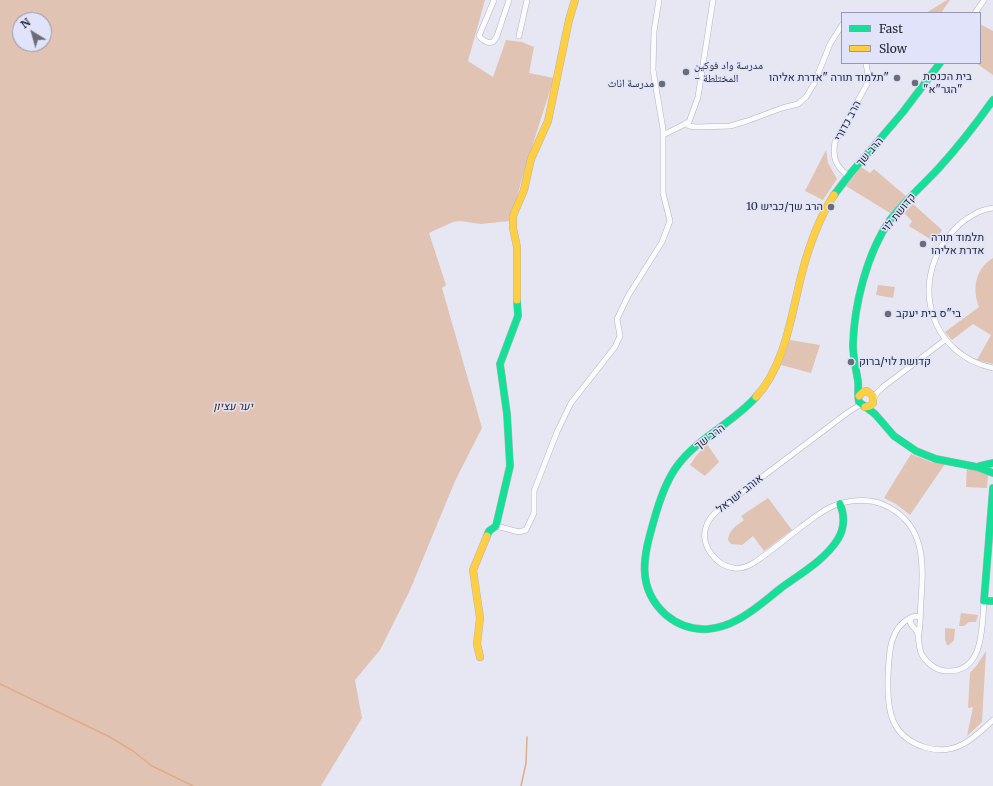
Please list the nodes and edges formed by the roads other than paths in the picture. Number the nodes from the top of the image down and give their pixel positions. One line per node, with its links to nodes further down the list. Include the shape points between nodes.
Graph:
1 (494, 0): 2 (street, via 479,36 488,43 493,42 497,36)
2 (509, 0)
3 (527, 0): 10 (street)
4 (575, 0): 29 (street, via 548,121 531,159 524,190 513,216 517,247 518,316 500,364 507,414 510,466)
5 (659, 0): 15 (street, via 654,31 653,70)
6 (713, 0): 14 (street, via 698,97 689,122)
7 (984, 0): 8 (street)
8 (976, 12)
9 (841, 26): 14 (street, via 830,44 814,84 798,104 730,126 696,127)
10 (519, 36)
11 (866, 64): 16 (street, הרב כדורי, via 867,84 835,142 835,159 839,169)
12 (939, 64): 16 (street, הרב שך, via 910,104)
13 (993, 100): 20 (street, קדושת לוי, via 963,140 890,220 878,241 865,278 854,330)
14 (686, 123): 15 (street)
15 (663, 135): 29 (street, via 663,193 670,221 662,242 628,296 617,319 620,336 615,347 571,403 557,432 534,491 534,513 526,530 519,532)
16 (848, 176): 28 (street, הרב שך, via 832,198 806,257 784,344 770,379 745,409 686,456 667,482 644,559 645,578 649,590 656,604 666,614 686,627 704,630 731,623 830,550 843,529 844,517)
17 (993, 208): 18 (street, via 973,215 958,225 943,244 933,264 930,304 935,322)
18 (945, 340): 19 (street, via 972,361); 21 (street)
19 (993, 368)
20 (856, 373): 22 (street, קדושת לוי, via 862,386); 24 (street, קדושת לוי)
21 (883, 387): 22 (street); 23 (street, via 876,394)
22 (868, 391): 23 (street, via 873,394); 24 (street, via 863,392)
23 (874, 401): 24 (street, via 869,406); 25 (street)
24 (861, 402): 25 (street); 28 (street, אוהב ישראל, via 717,511 709,519 706,528 707,546 715,558 726,566 745,567 817,516)
25 (878, 419): 26 (street, via 897,438 918,452 948,462)
26 (992, 471)
27 (993, 488): 30 (street)
28 (840, 504): 33 (street, אוהב ישראל, via 876,502 890,508 908,524 921,550)
29 (496, 526): 39 (street, via 489,531 473,570 480,618 477,644)
30 (992, 529): 31 (street)
31 (984, 601): 32 (street); 38 (street, via 978,650 972,660 964,666 948,671 934,666 921,653)
32 (993, 601)
33 (921, 603): 34 (street); 35 (street, אוהב ישראל)
34 (913, 616): 35 (street, via 918,616); 36 (street, via 910,622); 37 (street)
35 (921, 621): 36 (street, via 918,627); 38 (street, אוהב ישראל)
36 (912, 626): 37 (street, via 904,626); 38 (street)
37 (897, 630): 40 (street, via 888,659 888,701 893,721 907,738 922,747 938,750 958,747 973,738)
38 (918, 639)
39 (480, 657)
40 (993, 720)

